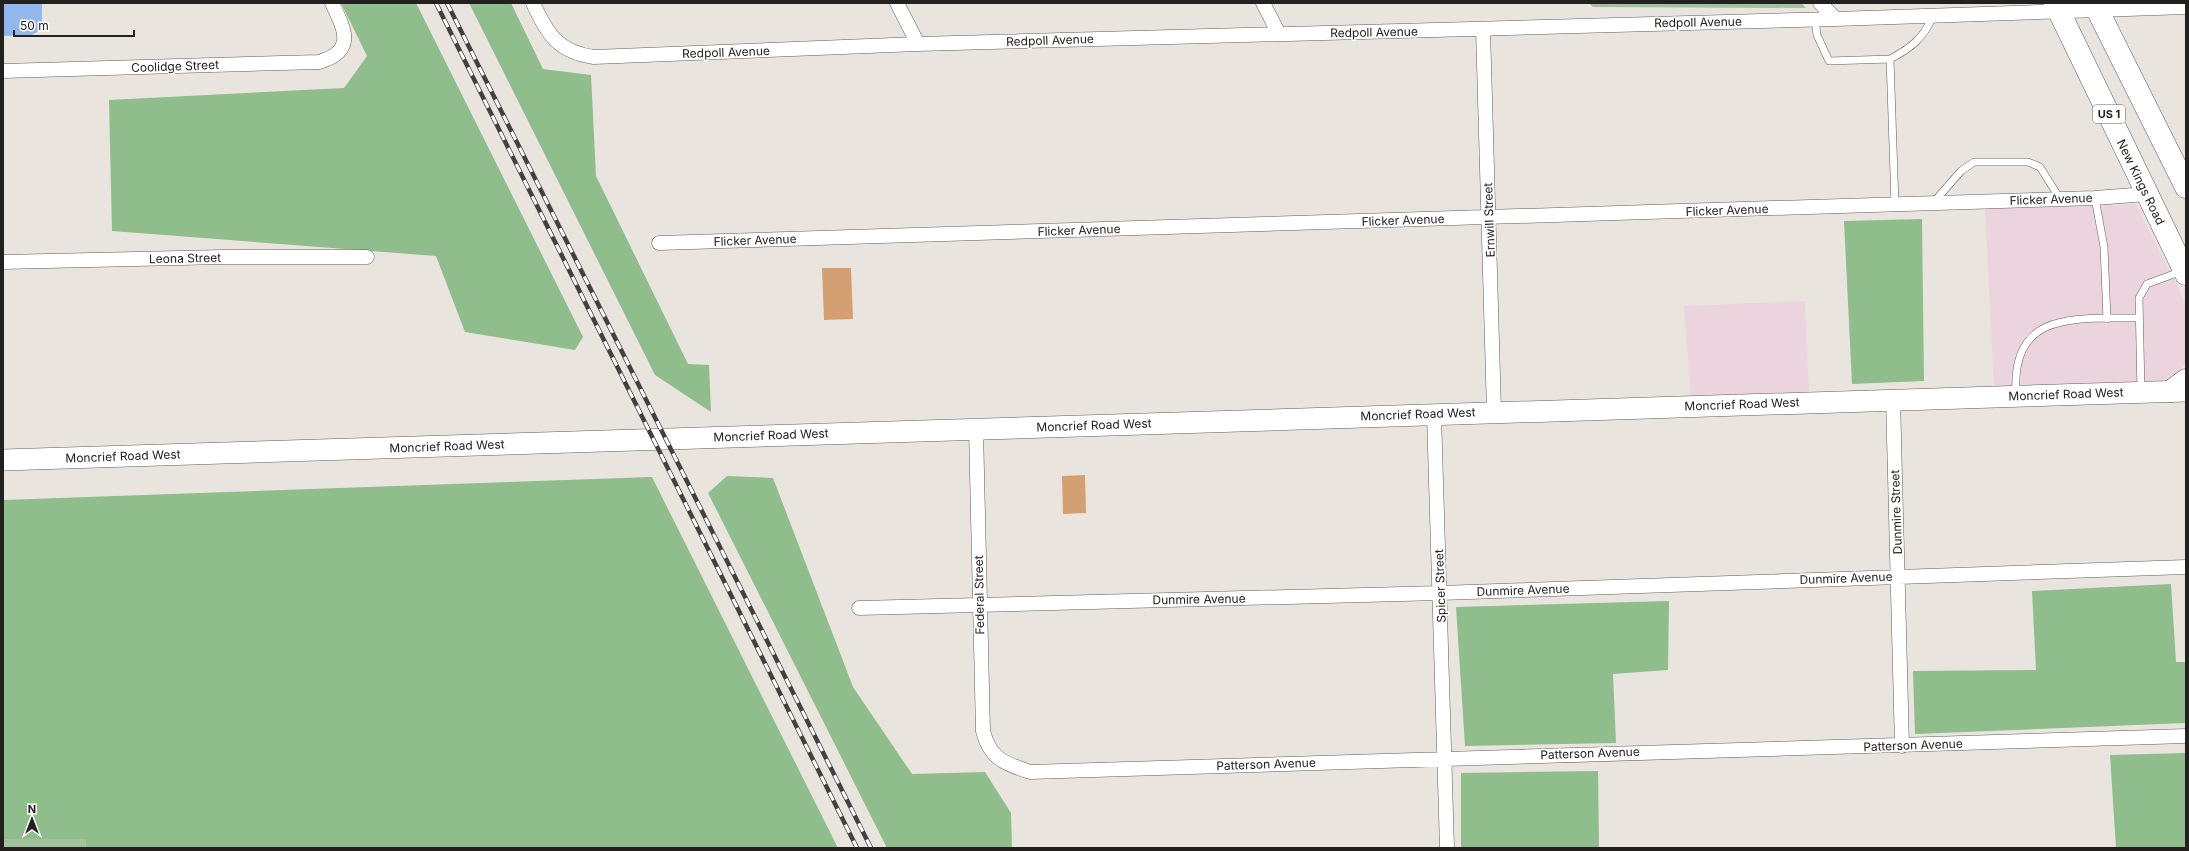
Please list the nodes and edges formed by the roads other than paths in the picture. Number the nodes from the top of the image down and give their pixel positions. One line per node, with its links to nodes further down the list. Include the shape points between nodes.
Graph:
1 (332, 3): 16 (street, Coolidge Street, via 344,29 345,39 337,55 319,62)
2 (533, 3): 14 (street, Redpoll Avenue, via 552,37 578,54 594,57)
3 (897, 3): 14 (street)
4 (1263, 3): 13 (street)
5 (1820, 3): 11 (street)
6 (2057, 7): 7 (street, Redpoll Avenue); 9 (street, Redpoll Avenue); 18 (highway, New Kings Road / US 1)
7 (2096, 7): 8 (street, Redpoll Avenue); 17 (highway, US 1)
8 (2186, 7)
9 (1933, 16): 11 (street, Redpoll Avenue); 15 (lane, via 1926,32 1910,47)
10 (1815, 19): 11 (street, Redpoll Avenue); 12 (street, Redpoll Avenue); 15 (lane, via 1817,35 1828,61)
11 (1836, 19)
12 (1483, 29): 13 (street, Redpoll Avenue); 23 (street, Ernwill Street)
13 (1278, 34): 14 (street, Redpoll Avenue)
14 (918, 44)
15 (1890, 59): 22 (lane)
16 (3, 71)
17 (2186, 187)
18 (2147, 194): 19 (street, Flicker Avenue); 27 (highway, New Kings Road / US 1)
19 (2095, 198): 20 (street, Flicker Avenue); 29 (lane, via 2104,247)
20 (2060, 199): 21 (street, Flicker Avenue); 21 (lane, via 2040,167 2028,162 1974,162 1961,171)
21 (1933, 203): 22 (street, Flicker Avenue)
22 (1895, 204): 23 (street, Flicker Avenue)
23 (1489, 218): 24 (street, Flicker Avenue); 34 (street, Ernwill Street)
24 (659, 243)
25 (367, 258): 26 (street, Leona Street, via 223,257)
26 (3, 262)
27 (2185, 272): 28 (lane, via 2147,284 2139,298)
28 (2139, 318): 29 (lane); 31 (lane)
29 (2107, 319): 32 (lane, via 2056,323 2038,331 2021,351 2017,366)
30 (2181, 387): 31 (street, Moncrief Road West)
31 (2141, 392): 32 (street, Moncrief Road West)
32 (2016, 396): 33 (street, Moncrief Road West)
33 (1892, 399): 34 (street, Moncrief Road West); 39 (street, Dunmire Street)
34 (1494, 412): 35 (street, Moncrief Road West)
35 (1434, 414): 36 (street, Moncrief Road West); 40 (street, Spicer Street)
36 (976, 429): 37 (street, Moncrief Road West); 41 (street, Federal Street)
37 (3, 460)
38 (2186, 567): 39 (street, Dunmire Avenue)
39 (1898, 576): 40 (street, Dunmire Avenue); 44 (street, Dunmire Street)
40 (1440, 592): 41 (street, Dunmire Avenue); 46 (street, Spicer Street)
41 (980, 604): 42 (street, Dunmire Avenue); 45 (street, Federal Street, via 983,731 986,745)
42 (859, 608)
43 (2186, 736): 44 (street, Patterson Avenue)
44 (1902, 746): 46 (street, Patterson Avenue, via 1638,751)
45 (996, 758): 46 (street, Patterson Avenue, via 1030,772)
46 (1445, 759): 47 (street, Spicer Street)
47 (1447, 848)

